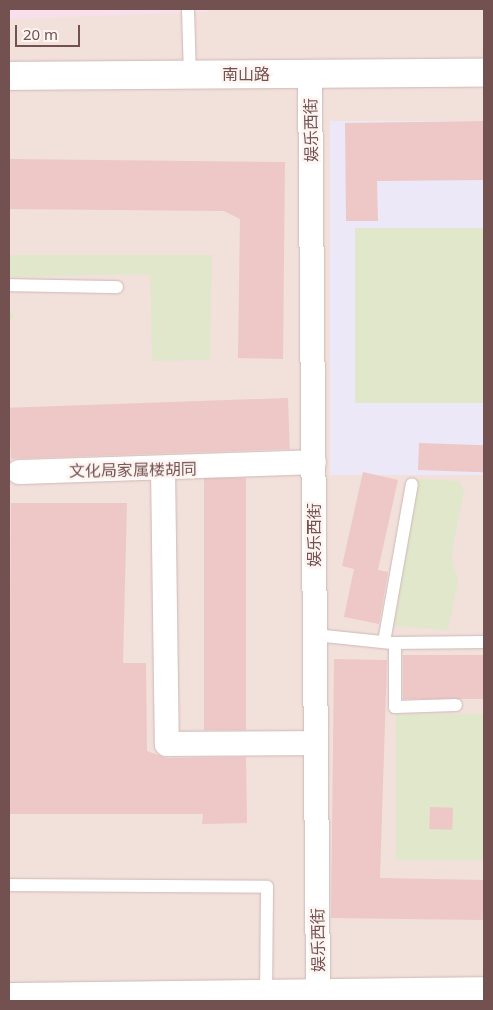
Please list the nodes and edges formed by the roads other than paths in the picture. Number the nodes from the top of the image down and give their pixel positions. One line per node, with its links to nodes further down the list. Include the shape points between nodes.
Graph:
1 (188, 9): 4 (lane)
2 (484, 73): 3 (street, 南山路)
3 (310, 74): 4 (street, 南山路); 8 (street, 娱乐西街)
4 (190, 75): 5 (street, 南山路)
5 (9, 76)
6 (9, 285): 7 (lane)
7 (117, 287)
8 (314, 462): 9 (street, 文化局家属楼胡同); 12 (street, 娱乐西街)
9 (163, 469): 10 (street, 文化局家属楼胡同); 16 (street, via 167,744)
10 (19, 472)
11 (412, 484): 13 (lane)
12 (315, 635): 13 (lane); 16 (street, 娱乐西街)
13 (390, 642): 14 (lane); 15 (lane, via 395,706)
14 (484, 642)
15 (456, 705)
16 (316, 743): 19 (street, 娱乐西街)
17 (9, 885): 22 (lane, via 267,887)
18 (484, 991): 19 (street)
19 (318, 995): 22 (street)
20 (9, 997): 21 (street)
21 (57, 999): 22 (street)
22 (268, 999)

